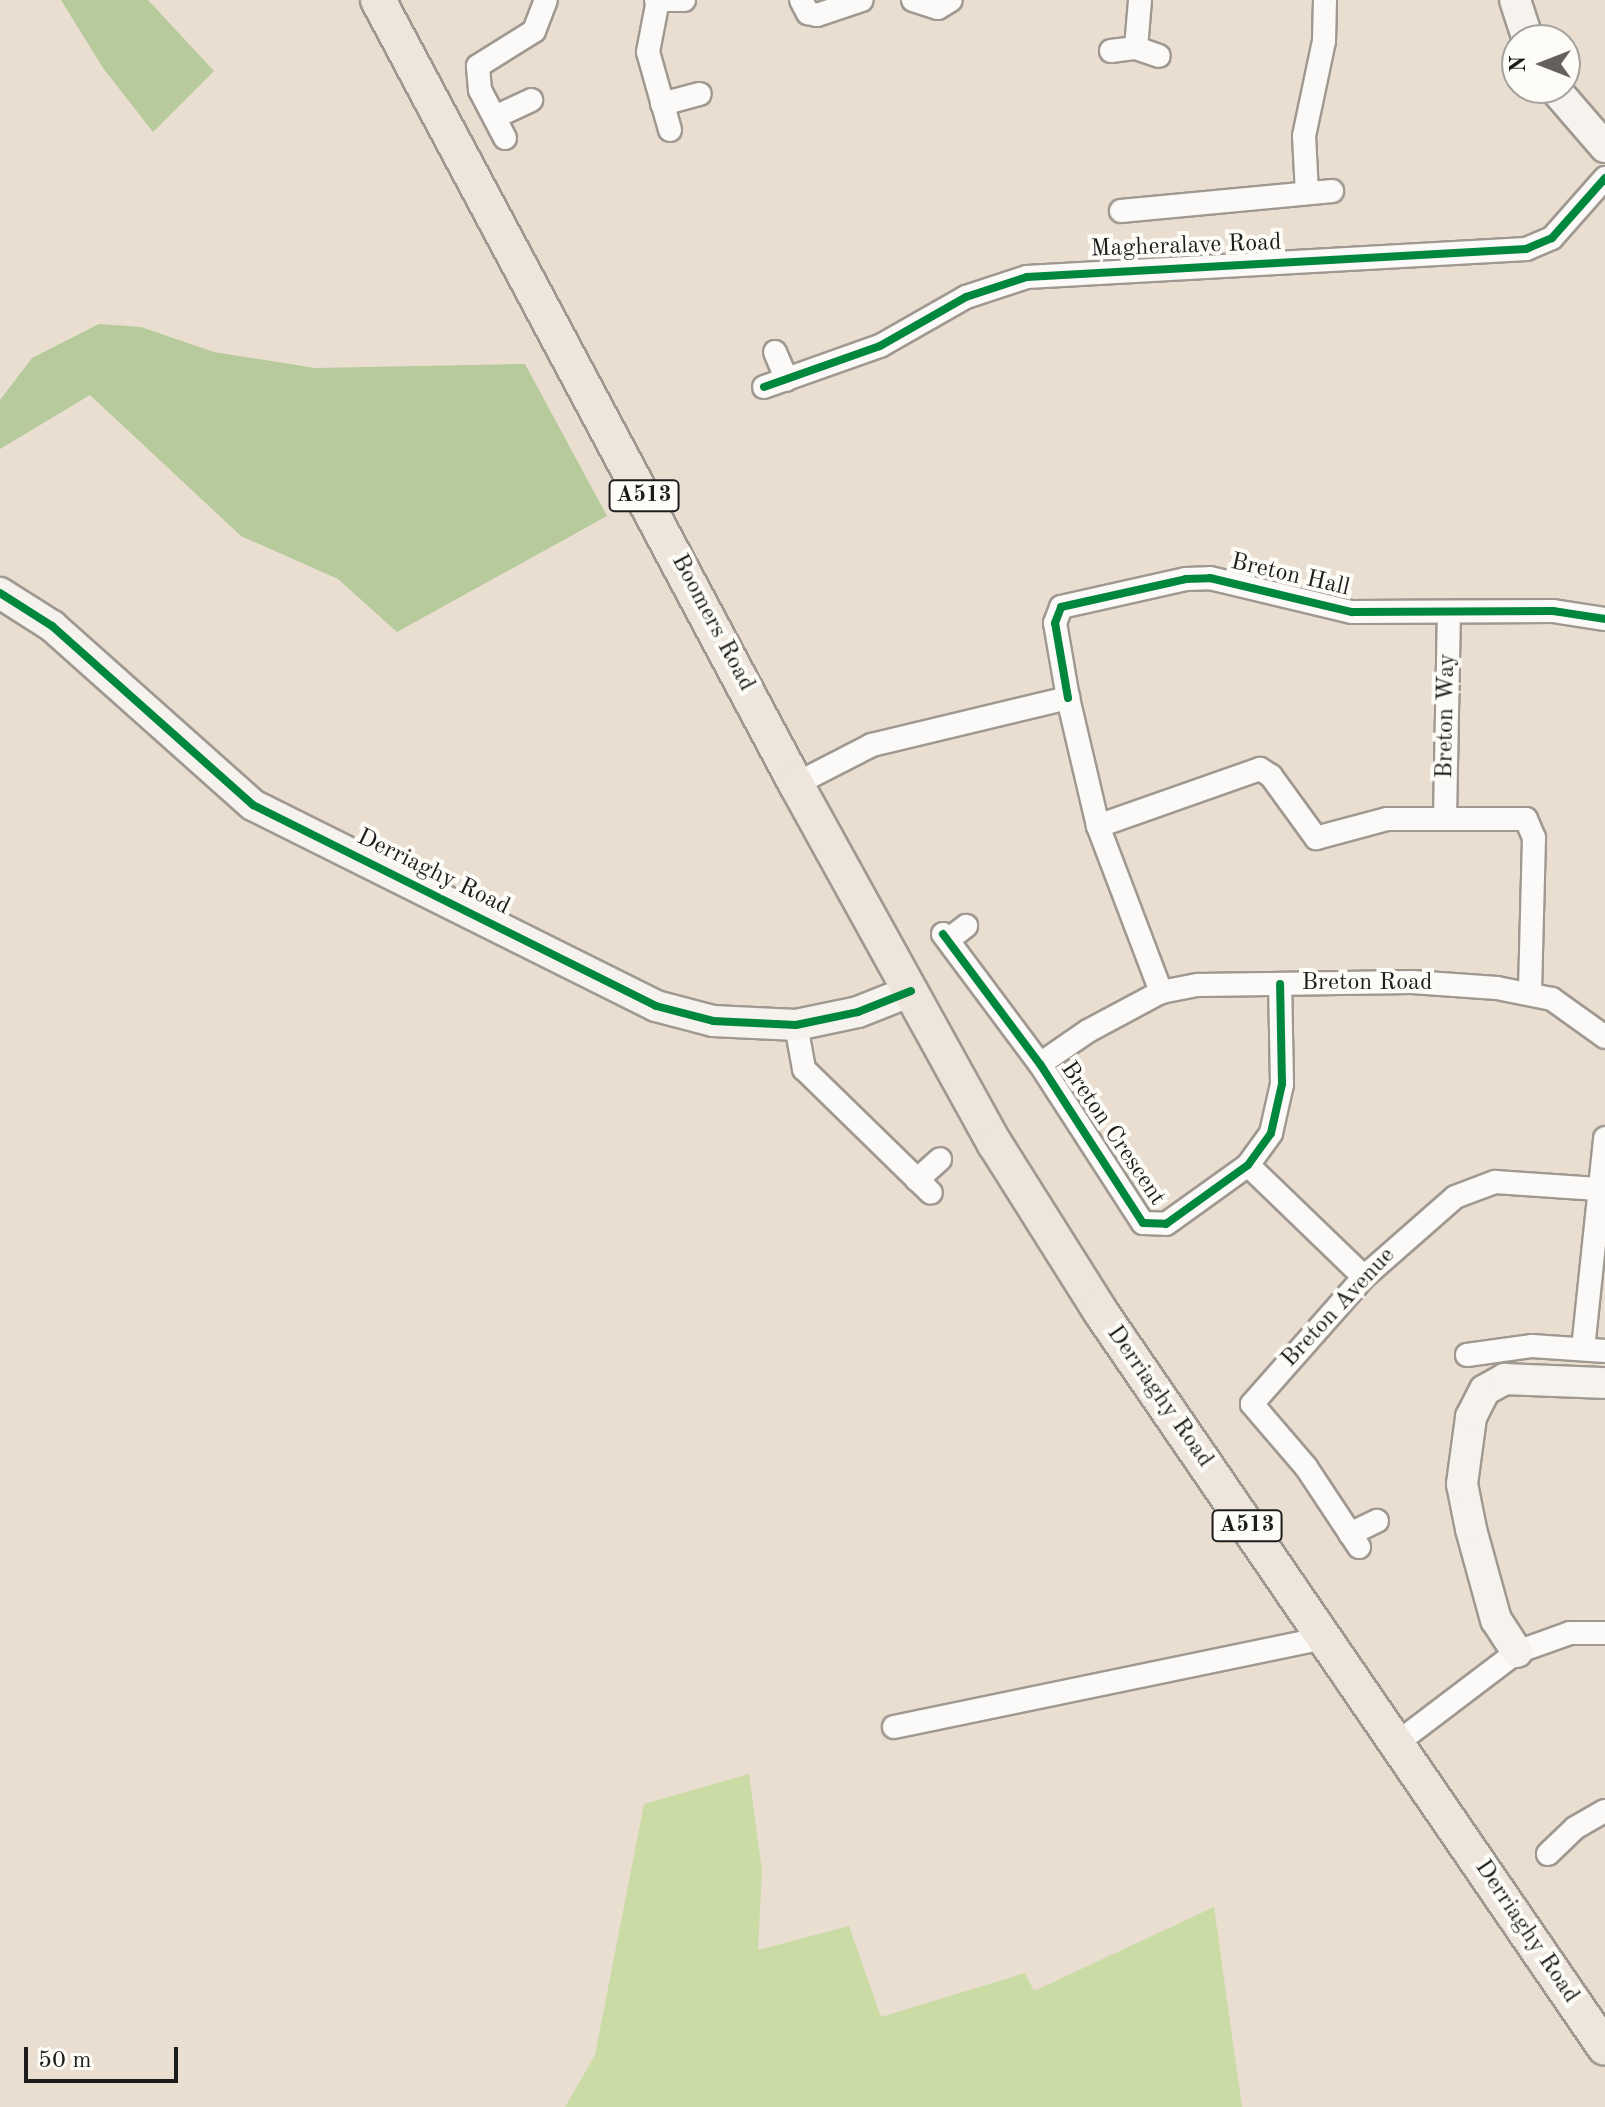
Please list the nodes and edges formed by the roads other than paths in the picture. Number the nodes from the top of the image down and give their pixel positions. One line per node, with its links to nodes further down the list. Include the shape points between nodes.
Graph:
1 (378, 0): 35 (main road, Boomers Road / A513)
2 (546, 0): 20 (street, via 534,31 478,66 480,90)
3 (657, 0): 4 (street); 18 (street, via 647,39)
4 (684, 0)
5 (801, 0): 6 (street, via 808,13 817,15)
6 (862, 0)
7 (913, 0): 8 (street, via 938,8)
8 (951, 0)
9 (1140, 0): 13 (street)
10 (1325, 0): 26 (street, via 1324,41 1304,136)
11 (1515, 0): 12 (street)
12 (1523, 24)
13 (1136, 48): 14 (street); 15 (street)
14 (1111, 51)
15 (1159, 56)
16 (700, 94): 18 (street)
17 (531, 100): 20 (street)
18 (662, 104): 21 (street)
19 (1568, 104): 23 (street)
20 (495, 117): 22 (street)
21 (670, 130)
22 (505, 138)
23 (1605, 147)
24 (1605, 178): 29 (street, Magheralave Road, via 1552,238 1526,249 1027,277 966,297 880,346)
25 (1332, 191): 26 (street)
26 (1307, 193): 27 (street)
27 (1121, 211)
28 (775, 352): 29 (street)
29 (787, 380): 30 (street, Magheralave Road)
30 (764, 387)
31 (0, 593): 43 (street, Derriaghy Road, via 52,626 253,805 656,1006 713,1021)
32 (1449, 614): 33 (street, Breton Hall, via 1553,611); 34 (street, Breton Hall, via 1352,612 1210,578 1170,582 1061,607 1055,623); 36 (street, Breton Way)
33 (1605, 619)
34 (1068, 698): 35 (street, via 872,745); 37 (street, Breton Hall)
35 (796, 784): 40 (main road, Boomers Road / A513)
36 (1445, 818): 37 (street, via 1387,819 1316,838 1271,776 1260,769); 42 (street, via 1526,819 1534,838)
37 (1098, 826): 41 (street, Breton Hall)
38 (966, 926): 45 (street, Breton Crescent, via 946,937)
39 (1280, 984): 41 (street, Breton Road, via 1198,985); 42 (street, Breton Road, via 1412,982); 48 (street, Breton Crescent, via 1279,1106 1271,1133)
40 (911, 991): 43 (street, Derriaghy Road, via 858,1012); 56 (main road, Derriaghy Road / A513, via 995,1144 1100,1311)
41 (1161, 992): 45 (street, Breton Road)
42 (1530, 993): 44 (street, Breton Road, via 1566,1006)
43 (796, 1025): 47 (street, via 804,1069 924,1186)
44 (1605, 1037)
45 (1040, 1064): 48 (street, Breton Crescent, via 1143,1223 1166,1224)
46 (1605, 1138): 49 (street)
47 (940, 1159)
48 (1248, 1165): 50 (street)
49 (1598, 1189): 50 (street, Breton Avenue, via 1495,1182 1455,1197); 51 (street)
50 (1364, 1277): 54 (street, Breton Avenue, via 1252,1404 1306,1467 1355,1540)
51 (1594, 1350): 52 (street, via 1532,1346)
52 (1467, 1355)
53 (1605, 1383): 57 (street, via 1505,1379 1485,1390 1471,1417 1462,1484 1496,1620)
54 (1377, 1521)
55 (1605, 1633): 57 (street, via 1570,1633)
56 (1322, 1638): 58 (street); 59 (main road, Derriaghy Road / A513)
57 (1517, 1652): 59 (street)
58 (894, 1727)
59 (1397, 1743): 62 (main road, Derriaghy Road / A513)
60 (1605, 1811): 61 (street, via 1575,1828)
61 (1548, 1854)
62 (1605, 2048)

